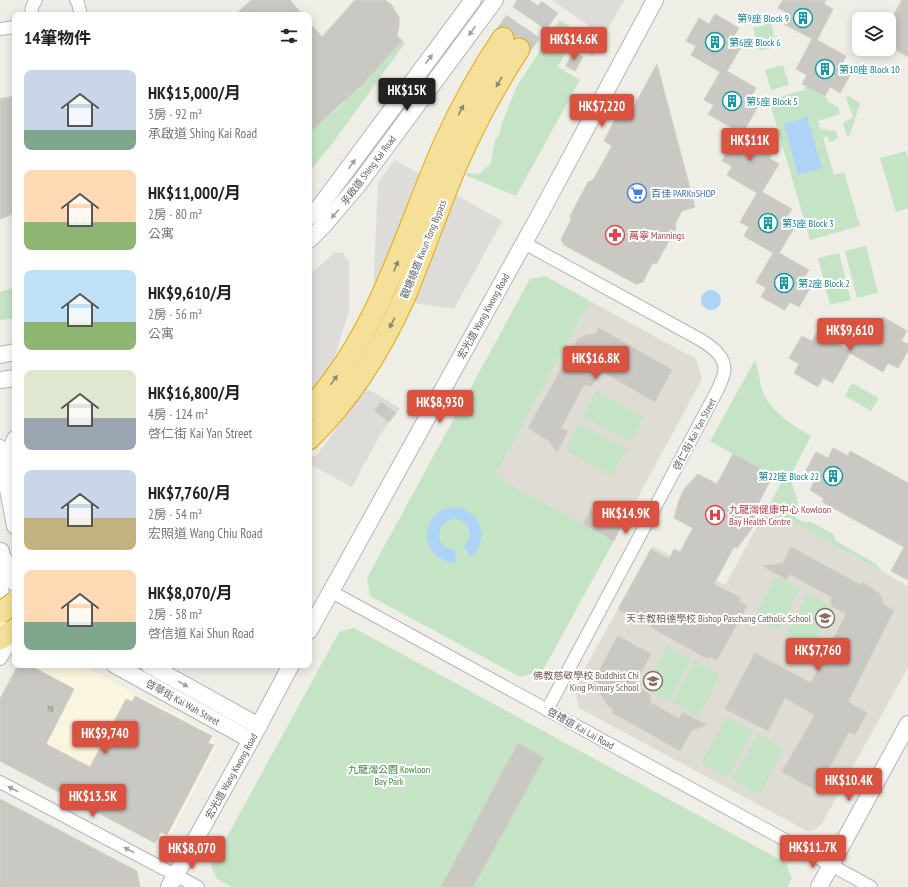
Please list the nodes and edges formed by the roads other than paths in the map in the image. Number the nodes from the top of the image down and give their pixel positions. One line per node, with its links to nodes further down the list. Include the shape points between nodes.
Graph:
1 (36, 0): 6 (street)
2 (76, 0): 7 (street)
3 (473, 0): 10 (main road, 承啟道 Shing Kai Road, one-way to 3)
4 (495, 0): 11 (main road, 承啟道 Shing Kai Road, one-way to 11, via 358,185)
5 (655, 0): 12 (main road, 宏光道 Wang Kwong Road)
6 (31, 12)
7 (80, 12)
8 (12, 27): 9 (street)
9 (0, 29)
10 (312, 214)
11 (312, 237)
12 (524, 243): 25 (main road, 宏光道 Wang Kwong Road); 37 (street, 啓仁街 Kai Yan Street, via 715,349 722,360 724,373 718,389)
13 (12, 353): 14 (main road)
14 (0, 355)
15 (12, 378): 16 (main road)
16 (0, 380)
17 (312, 406): 18 (highway, 觀塘繞道 Kwun Tong Bypass, one-way to 18, via 341,370 374,314 432,173 479,75 511,44 489,98 462,153 394,319 360,378)
18 (312, 436)
19 (12, 446): 21 (main road)
20 (0, 448): 21 (main road)
21 (3, 469): 22 (main road)
22 (12, 512)
23 (0, 549): 24 (main road); 29 (main road)
24 (12, 576)
25 (330, 591): 28 (main road, 宏光道 Wang Kwong Road); 37 (street, 啓禮道 Kai Lai Road)
26 (12, 604): 27 (highway, bridge)
27 (0, 613)
28 (312, 625)
29 (0, 626)
30 (12, 630): 31 (highway)
31 (0, 639)
32 (12, 641): 33 (street)
33 (0, 658)
34 (120, 668): 40 (main road, 啓華街 Kai Wah Street)
35 (153, 668): 39 (main road, 啓華街 Kai Wah Street, one-way to 39)
36 (289, 668): 39 (main road, 宏光道 Wang Kwong Road)
37 (546, 710): 42 (street, 啓禮道 Kai Lai Road)
38 (908, 724): 42 (main road)
39 (259, 726): 40 (main road, 宏光道 Wang Kwong Road)
40 (251, 740): 43 (main road, 宏光道 Wang Kwong Road)
41 (0, 782): 43 (street, one-way to 41)
42 (831, 865): 45 (main road); 46 (street, 啓禮道 Kai Lai Road)
43 (172, 881): 44 (street)
44 (198, 887)
45 (819, 887)
46 (871, 887)

